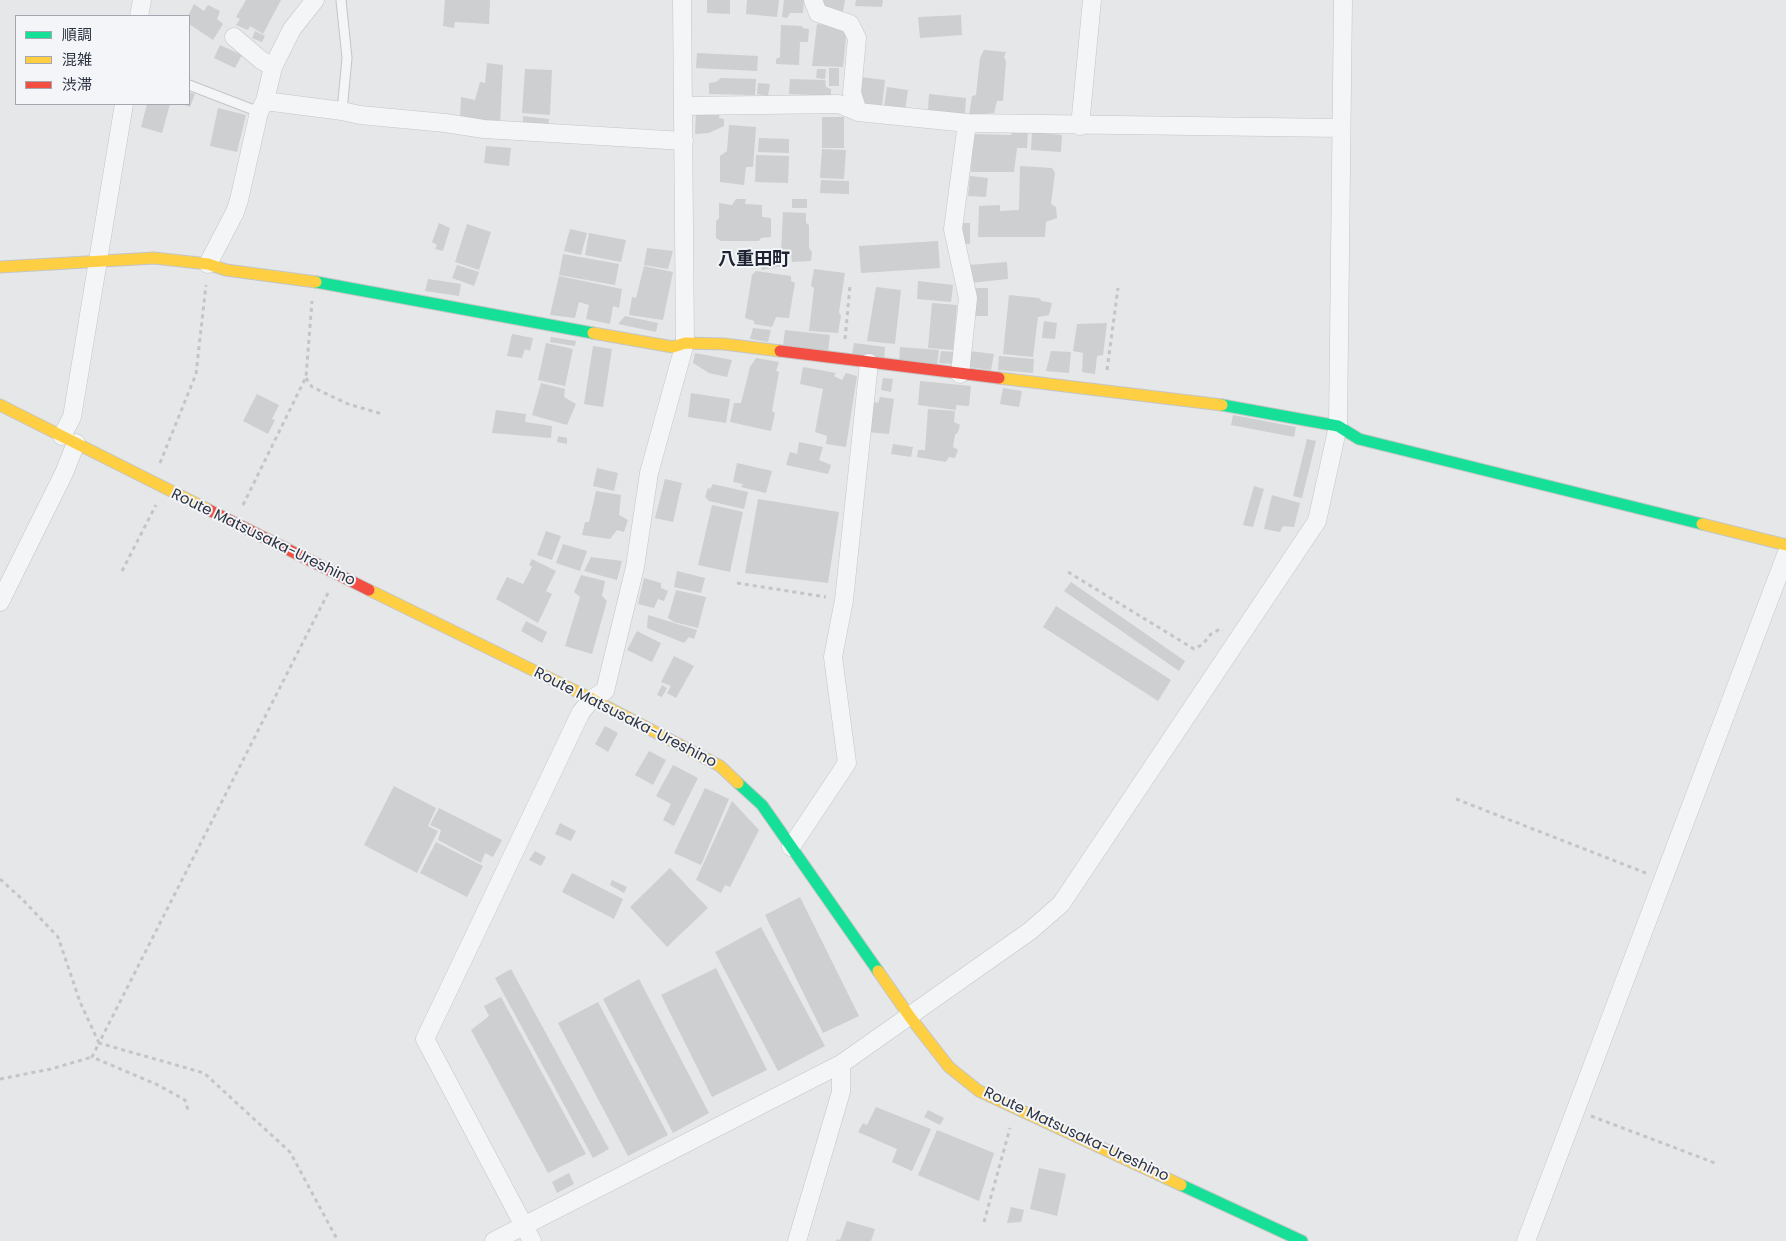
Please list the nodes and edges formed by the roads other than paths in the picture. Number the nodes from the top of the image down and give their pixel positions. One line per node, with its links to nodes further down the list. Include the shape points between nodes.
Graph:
1 (142, 0): 8 (street)
2 (315, 0): 10 (street, via 292,29)
3 (341, 0): 15 (lane, via 347,58)
4 (682, 0): 13 (street)
5 (812, 0): 16 (street, via 818,13 850,24 857,38 852,93)
6 (1092, 0): 18 (street)
7 (1342, 0): 19 (street)
8 (139, 15)
9 (234, 37): 10 (street)
10 (273, 67): 14 (street)
11 (190, 85): 14 (lane)
12 (124, 105): 21 (street)
13 (684, 106): 16 (street, via 839,104); 20 (street)
14 (262, 107): 15 (street); 22 (street, via 235,212)
15 (342, 111): 20 (street, via 484,129)
16 (858, 112): 17 (street)
17 (967, 123): 18 (street); 26 (street, via 953,229 968,298)
18 (1080, 126): 19 (street)
19 (1341, 128): 28 (street)
20 (684, 141): 24 (street)
21 (97, 262): 22 (street, via 154,258); 23 (street); 29 (street)
22 (208, 264): 24 (street, via 226,270 313,282 673,347)
23 (0, 267)
24 (686, 343): 25 (street, via 724,344); 33 (street, via 649,473 635,567 605,691)
25 (869, 363): 26 (street); 34 (street, via 844,600 833,657 847,763)
26 (960, 374): 28 (street, via 1215,404)
27 (0, 404): 29 (street, Route Matsusaka-Ureshino)
28 (1338, 426): 30 (street, via 1359,439); 35 (street, via 1317,521 1061,904 1030,931)
29 (69, 440): 32 (street, via 64,473); 33 (street, Route Matsusaka-Ureshino)
30 (1786, 545)
31 (1786, 555): 41 (street)
32 (0, 602)
33 (592, 699): 34 (street, Route Matsusaka-Ureshino, via 720,766 762,805); 37 (street, via 582,712 425,1039)
34 (791, 847): 35 (street, Route Matsusaka-Ureshino)
35 (910, 1017): 36 (street); 40 (street, Route Matsusaka-Ureshino, via 949,1067 979,1091)
36 (841, 1064): 37 (street); 39 (street, via 841,1092)
37 (528, 1234): 38 (street)
38 (494, 1241)
39 (797, 1241)
40 (1302, 1241)
41 (1526, 1241)

